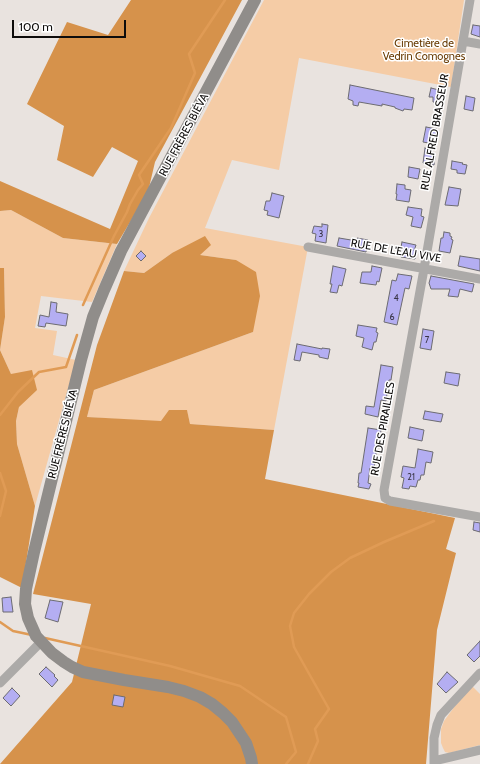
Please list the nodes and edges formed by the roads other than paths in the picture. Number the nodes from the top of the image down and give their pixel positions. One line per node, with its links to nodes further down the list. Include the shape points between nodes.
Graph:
1 (255, 0): 9 (street, RUE FRÈRES BIÉVA, via 122,251 93,317 26,589 25,604 28,618)
2 (470, 0): 3 (street, RUE ALFRED BRASSEUR)
3 (463, 41): 4 (street); 6 (street, RUE ALFRED BRASSEUR)
4 (480, 44)
5 (308, 247): 6 (street, RUE DE L'EAU VIVE)
6 (424, 269): 7 (street, RUE DE L'EAU VIVE); 8 (street, RUE DES PIRAILLES, via 384,490 385,498)
7 (480, 279)
8 (480, 517)
9 (41, 642): 11 (street); 14 (street, RUE FRÈRES BIÉVA, via 64,662 83,672 168,687 200,697 232,722 246,743)
10 (480, 673): 13 (street, via 441,714 434,738)
11 (0, 683)
12 (480, 750): 13 (street)
13 (434, 763)
14 (252, 764)

